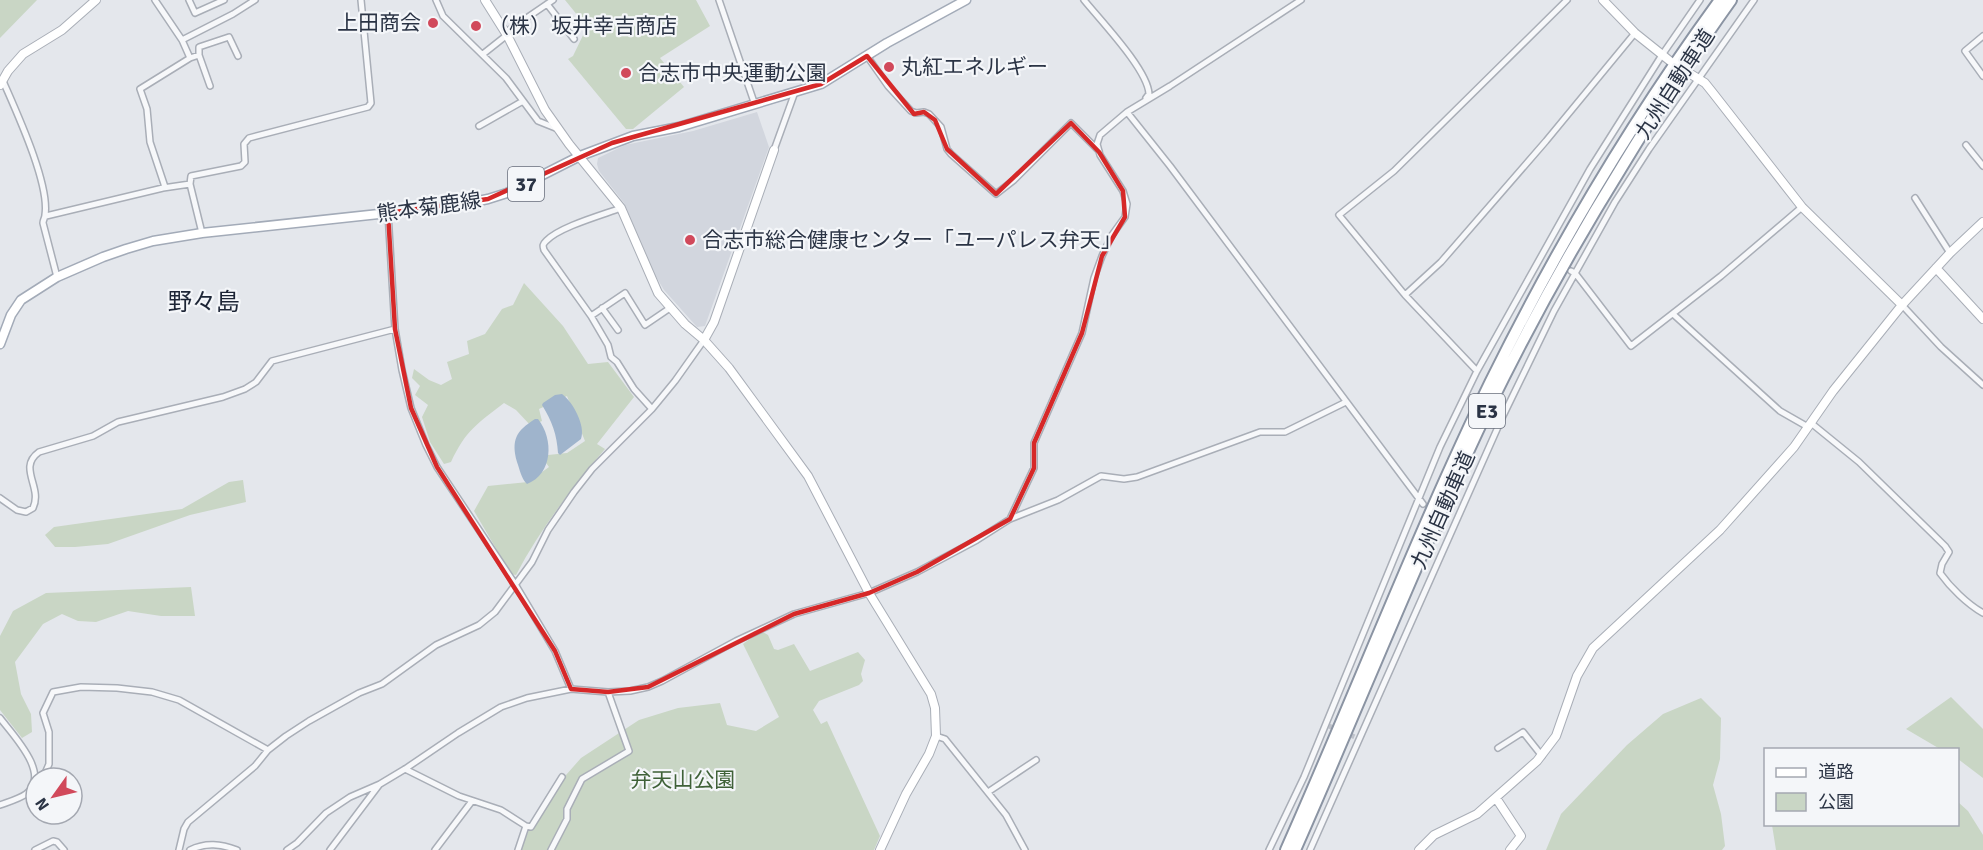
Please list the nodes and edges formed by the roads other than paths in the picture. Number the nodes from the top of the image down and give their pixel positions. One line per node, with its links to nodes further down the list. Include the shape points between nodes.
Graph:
1 (96, 0): 36 (street, via 62,30 23,54)
2 (155, 0): 25 (street)
3 (189, 0): 4 (street, via 195,14)
4 (224, 0)
5 (361, 0): 50 (street, via 371,103 249,138 244,144 245,162 241,166 191,176)
6 (436, 0): 26 (street, via 444,16)
7 (485, 0): 22 (street)
8 (553, 0): 20 (street)
9 (719, 0): 41 (street)
10 (966, 0): 30 (main road, 熊本菊鹿線 / 37)
11 (1084, 0): 39 (street, via 1140,70 1149,86)
12 (1300, 0): 39 (street)
13 (1567, 0): 63 (street, via 1394,171 1339,215)
14 (1603, 0): 21 (street)
15 (1700, 0): 28 (street)
16 (1720, 0): 119 (highway, 九州自動車道 / E3, via 1591,196 1513,338 1443,484)
17 (1731, 0): 120 (highway, 九州自動車道 / E3, via 1638,140 1539,309 1438,518)
18 (1754, 0): 35 (street)
19 (251, 1): 25 (street)
20 (547, 4): 22 (street); 24 (street)
21 (1635, 33): 28 (street); 63 (street, via 1441,262)
22 (507, 35): 26 (street); 44 (street)
23 (1983, 36): 34 (street, via 1965,51)
24 (574, 39)
25 (182, 40): 31 (street)
26 (483, 54): 40 (street)
27 (198, 55): 29 (street, via 199,47 230,37); 31 (street); 37 (street)
28 (1662, 55): 32 (street); 74 (street, via 1590,169)
29 (238, 56)
30 (867, 56): 38 (main road, 熊本菊鹿線 / 37, via 821,84); 47 (street, via 912,111 924,112 935,120 951,154 996,194 1071,123)
31 (190, 58): 51 (street, via 140,89 147,109 150,142)
32 (1670, 61)
33 (1689, 73): 35 (street)
34 (1983, 76)
35 (1699, 79): 53 (street); 61 (street, via 1615,202)
36 (2, 83): 56 (street, via 18,114 44,189)
37 (210, 86)
38 (795, 92): 41 (main road, 熊本菊鹿線 / 37); 46 (street)
39 (1145, 99): 42 (street)
40 (523, 101): 43 (street); 44 (street, via 538,121)
41 (755, 105): 48 (main road, 熊本菊鹿線 / 37, via 633,136)
42 (1127, 112): 47 (street, via 1100,135); 76 (street)
43 (479, 126)
44 (558, 129): 48 (street)
45 (1966, 145): 49 (street)
46 (774, 150): 72 (street, via 714,322)
47 (1099, 152): 81 (street, via 1123,191 1125,217 1102,256 1082,333 1034,443 1034,468)
48 (580, 156): 54 (street); 55 (main road, 熊本菊鹿線 / 37, via 488,199)
49 (1983, 166)
50 (190, 184): 51 (street); 58 (street)
51 (165, 188): 56 (street)
52 (1915, 198): 59 (street)
53 (1802, 207): 64 (street); 67 (street)
54 (621, 208): 66 (street, via 658,293); 68 (street, via 577,224 543,246)
55 (388, 213): 58 (main road, 熊本菊鹿線 / 37); 70 (street)
56 (45, 216): 62 (street, via 43,223)
57 (1983, 222): 59 (street)
58 (202, 232): 62 (main road, 熊本菊鹿線 / 37, via 126,249)
59 (1950, 253): 60 (street)
60 (1936, 268): 64 (street); 69 (street)
61 (1573, 272): 67 (street, via 1631,346); 83 (street)
62 (57, 277): 73 (main road, 熊本菊鹿線 / 37, via 21,300 10,315)
63 (1405, 295): 74 (street)
64 (1902, 305): 75 (street); 78 (street)
65 (603, 308): 66 (street, via 625,292 645,325); 68 (street); 71 (street)
66 (669, 308): 72 (street)
67 (1673, 315): 78 (street, via 1780,411)
68 (591, 316): 77 (street, via 611,357)
69 (1983, 319)
70 (395, 329): 79 (street, via 272,360 256,382 245,389 118,422 93,436 39,452 30,464 36,496 33,508 26,512 17,510); 84 (street, via 411,408 426,445)
71 (618, 330)
72 (704, 340): 77 (street); 85 (street, via 808,476)
73 (0, 344)
74 (1477, 371): 80 (street, via 1440,447)
75 (1983, 385)
76 (1346, 402): 80 (street); 81 (street, via 1285,432 1260,432 1227,442 1137,477 1101,477)
77 (652, 409): 84 (street, via 586,476)
78 (1810, 425): 86 (street, via 1859,462 1940,540 1949,552 1940,573); 93 (street, via 1720,530 1593,648 1556,736)
79 (0, 498)
80 (1421, 502): 118 (street, via 1327,726)
81 (1010, 519): 85 (street, via 938,561)
82 (1444, 532): 83 (street)
83 (1448, 537): 121 (street)
84 (515, 584): 87 (street, via 555,651); 92 (street, via 495,612 479,625 436,645 382,684 309,721)
85 (869, 593): 88 (street, via 794,614 648,687); 90 (street, via 931,694)
86 (1983, 613)
87 (571, 689): 88 (street); 97 (street, via 501,707)
88 (609, 692): 115 (street, via 629,751 582,779)
89 (0, 718): 95 (street)
90 (936, 736): 100 (street, via 945,739); 116 (street)
91 (1498, 748): 93 (street, via 1522,732)
92 (268, 750): 96 (street, via 179,700 152,692 81,687 53,692 44,709 49,732); 108 (street, via 255,766 188,822)
93 (1542, 756): 102 (street)
94 (1036, 760): 100 (street)
95 (33, 766)
96 (48, 766)
97 (405, 769): 99 (street); 103 (street)
98 (562, 777): 105 (street, via 531,827)
99 (380, 784): 111 (street, via 326,813); 112 (street)
100 (988, 792): 117 (street)
101 (24, 793): 104 (street)
102 (1496, 798): 122 (street, via 1467,820 1434,835); 123 (street, via 1521,836)
103 (472, 801): 105 (street, via 501,810); 113 (street)
104 (0, 805)
105 (526, 826): 114 (street)
106 (35, 850): 107 (street, via 53,841)
107 (64, 850)
108 (178, 850)
109 (190, 850): 110 (street, via 211,843)
110 (237, 850)
111 (287, 850)
112 (330, 850)
113 (435, 850)
114 (518, 850)
115 (551, 850)
116 (880, 850)
117 (1025, 850)
118 (1269, 850)
119 (1286, 850)
120 (1295, 850)
121 (1311, 850)
122 (1419, 850)
123 (1510, 850)

